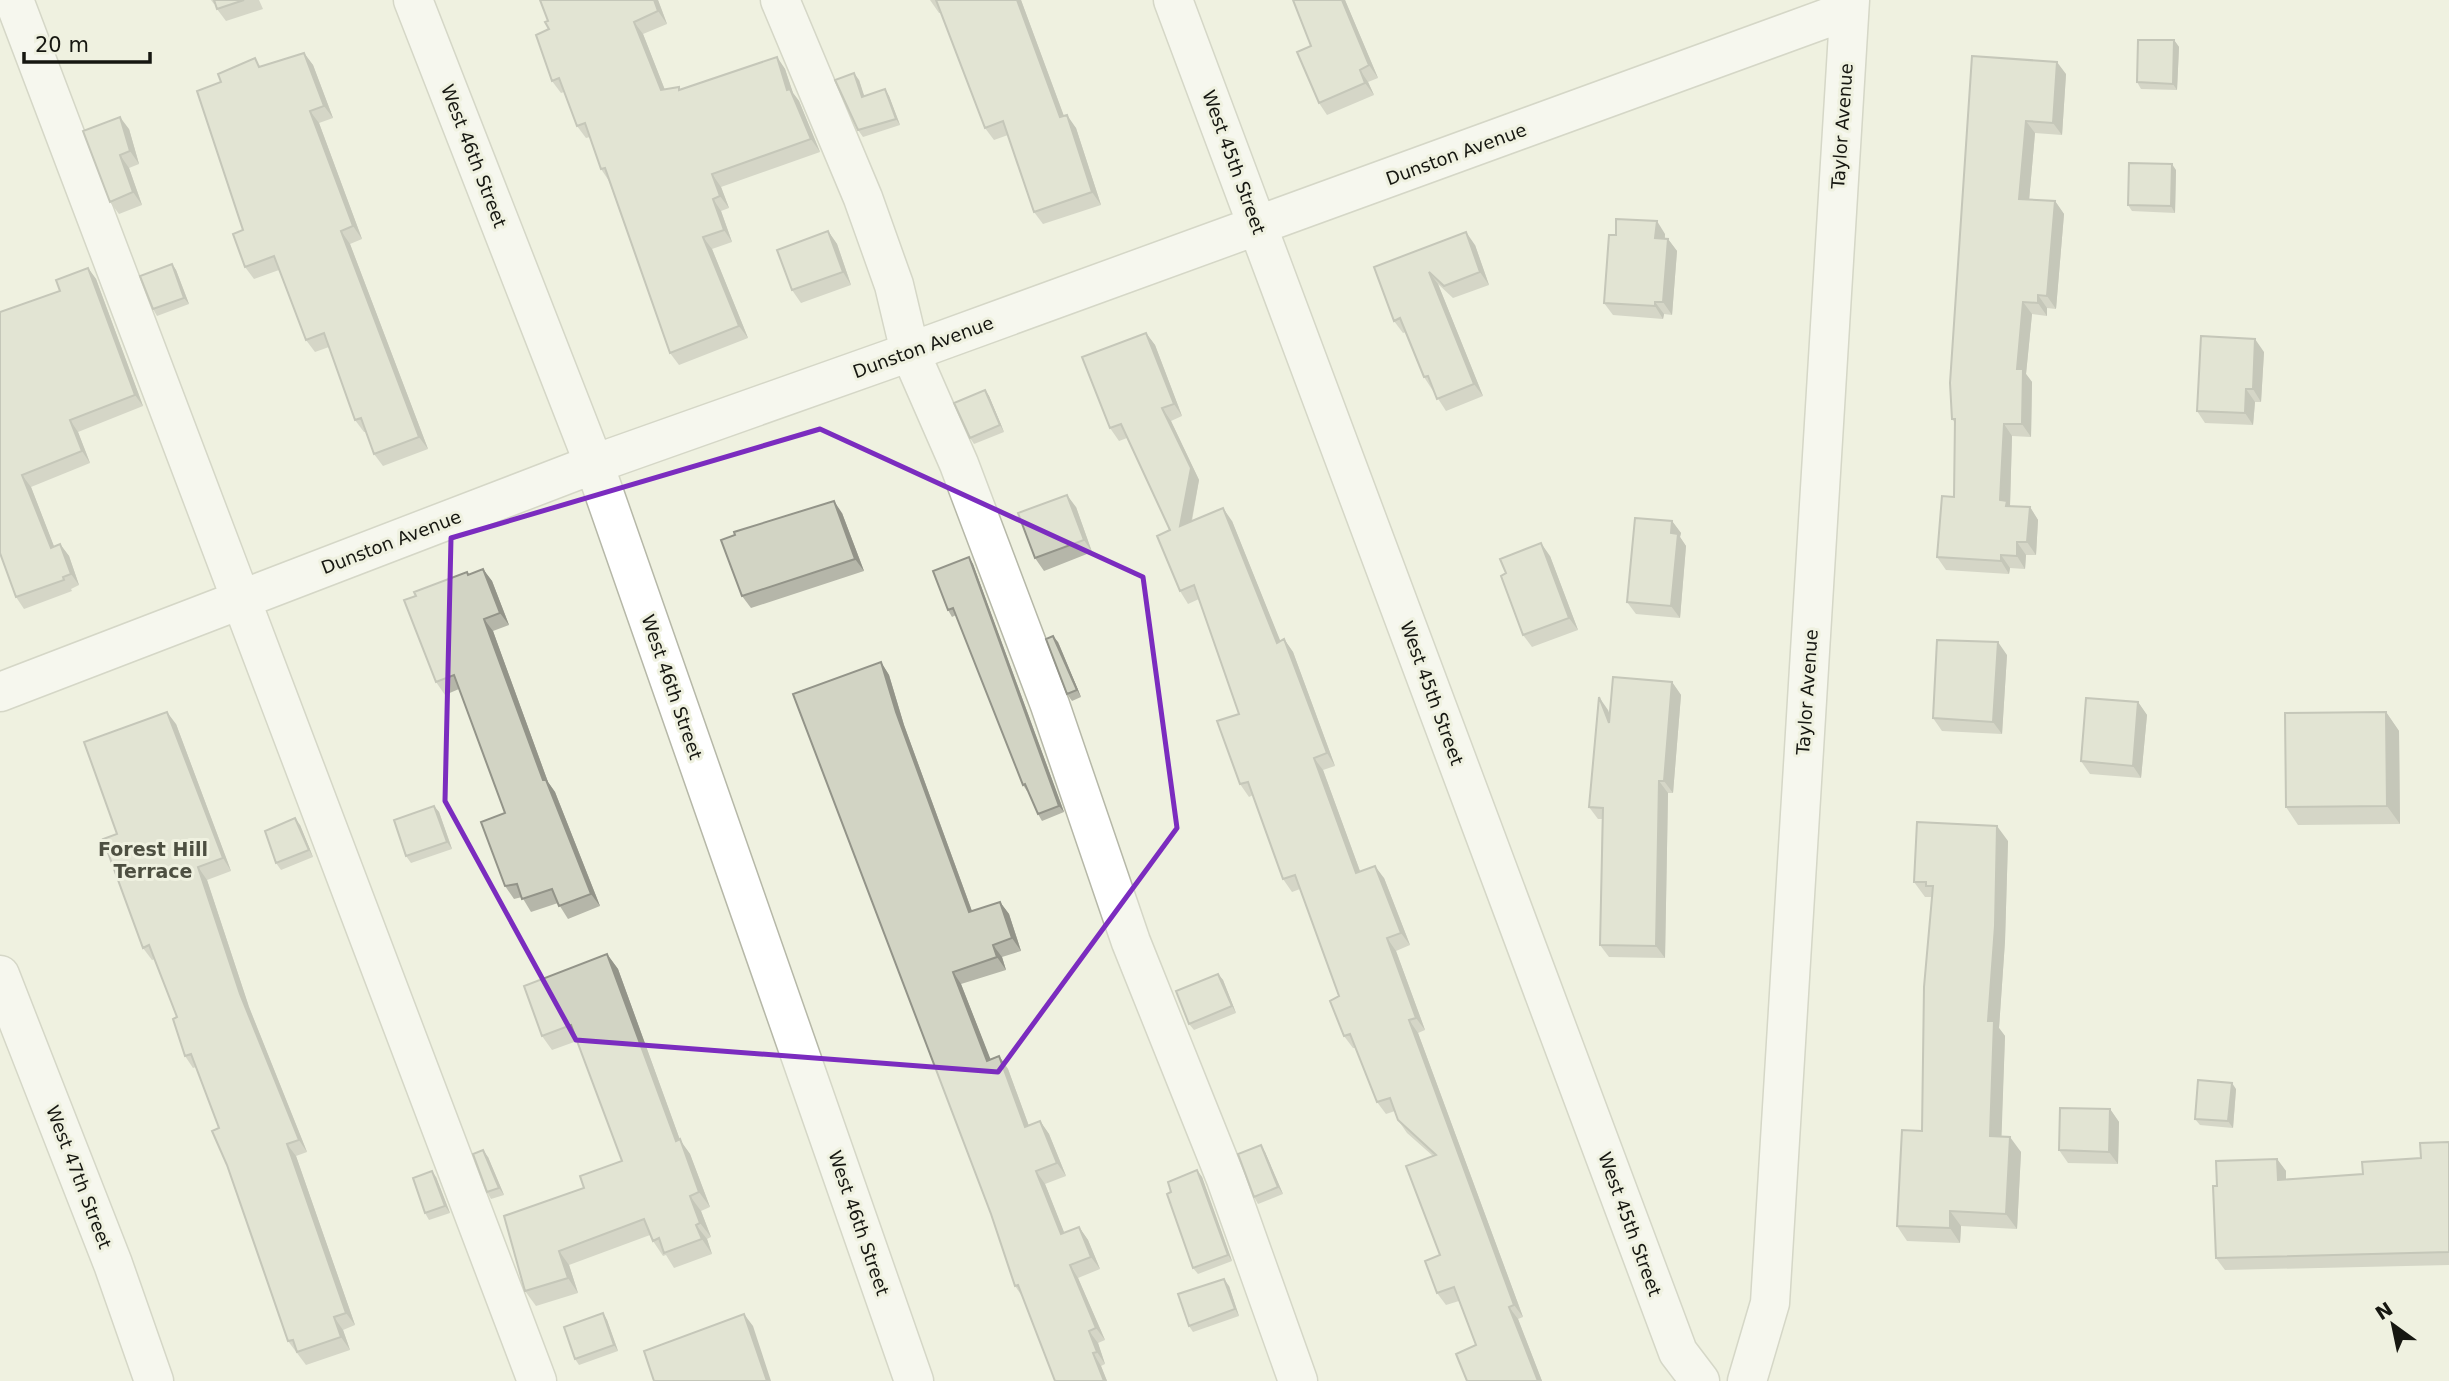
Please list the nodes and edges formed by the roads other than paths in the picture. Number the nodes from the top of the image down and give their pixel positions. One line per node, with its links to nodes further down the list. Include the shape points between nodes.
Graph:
1 (14, 0): 9 (street)
2 (413, 0): 8 (street, West 46th Street)
3 (780, 0): 7 (street, via 863,198 894,285)
4 (1173, 0): 6 (street, West 45th Street)
5 (1849, 5): 6 (street, Dunston Avenue); 17 (street, Taylor Avenue, via 1770,1303)
6 (1257, 226): 7 (street, Dunston Avenue); 16 (street, West 45th Street, via 1678,1352)
7 (910, 352): 8 (street, Dunston Avenue); 15 (street, via 959,464 1050,705 1131,942 1226,1179)
8 (594, 464): 9 (street, Dunston Avenue); 14 (street, West 46th Street)
9 (241, 600): 10 (street, Dunston Avenue); 13 (street)
10 (0, 692)
11 (0, 975): 12 (street, West 47th Street)
12 (155, 1381)
13 (537, 1381)
14 (914, 1381)
15 (1297, 1381)
16 (1700, 1381)
17 (1747, 1381)

